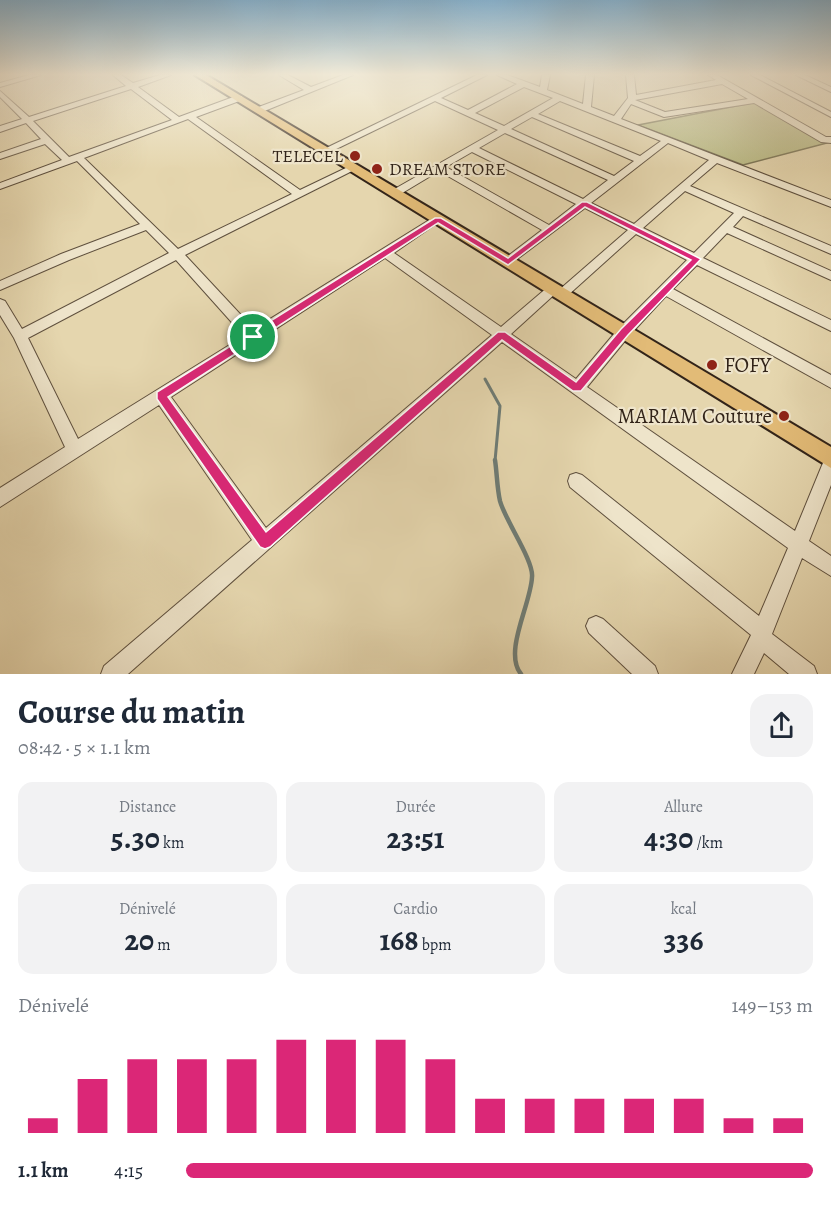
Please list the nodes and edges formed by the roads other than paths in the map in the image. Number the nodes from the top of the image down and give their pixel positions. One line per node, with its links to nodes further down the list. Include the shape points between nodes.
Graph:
1 (13, 106): 23 (street)
2 (69, 106): 23 (street)
3 (159, 106): 24 (street)
4 (216, 106): 22 (street)
5 (253, 106): 18 (main road)
6 (268, 106): 18 (street)
7 (417, 106): 32 (street)
8 (454, 106): 19 (street)
9 (481, 106): 19 (street)
10 (544, 106): 20 (street)
11 (583, 106): 17 (street)
12 (626, 106): 25 (street)
13 (646, 106): 14 (street, via 664,115)
14 (716, 106)
15 (767, 106): 30 (street, via 824,140)
16 (815, 106): 21 (street)
17 (587, 108): 25 (street)
18 (259, 110): 32 (main road)
19 (469, 113): 27 (street)
20 (531, 114): 27 (street); 36 (street)
21 (831, 115)
22 (189, 116): 24 (street); 43 (street)
23 (27, 120): 26 (street); 28 (street)
24 (177, 120): 34 (street)
25 (616, 120): 29 (street)
26 (0, 129)
27 (503, 129): 31 (street); 39 (street)
28 (46, 140): 33 (street); 34 (street)
29 (667, 140): 35 (street); 36 (street)
30 (831, 140)
31 (471, 148): 37 (street); 44 (street)
32 (325, 151): 38 (main road)
33 (0, 156)
34 (73, 159): 40 (street); 48 (street)
35 (715, 159): 41 (street); 45 (street)
36 (641, 160): 39 (street)
37 (439, 167): 42 (street); 51 (street)
38 (353, 168): 42 (main road); 43 (street)
39 (615, 180): 44 (street)
40 (1, 185)
41 (683, 187): 46 (street); 50 (street)
42 (395, 193): 47 (main road)
43 (300, 194): 55 (street)
44 (584, 204): 50 (street); 51 (street)
45 (831, 204)
46 (741, 212): 49 (street); 53 (street)
47 (438, 219): 54 (street); 57 (main road)
48 (148, 225): 55 (street); 59 (street)
49 (726, 228): 56 (street); 58 (street)
50 (635, 229): 56 (street); 61 (street)
51 (550, 230): 57 (street)
52 (831, 233): 53 (street)
53 (826, 248)
54 (386, 253): 65 (street); 67 (street)
55 (177, 254): 66 (street); 67 (street)
56 (697, 259): 60 (street); 63 (street)
57 (508, 262): 61 (main road)
58 (831, 276)
59 (0, 286)
60 (665, 290): 64 (street); 68 (street)
61 (558, 292): 64 (main road); 65 (street)
62 (0, 304): 66 (street)
63 (831, 326)
64 (624, 332): 69 (street); 72 (main road)
65 (501, 334): 69 (street); 76 (street)
66 (21, 336): 71 (street)
67 (253, 337): 70 (street)
68 (831, 382)
69 (577, 388): 77 (street)
70 (161, 396): 71 (street); 76 (street)
71 (75, 450): 75 (street)
72 (831, 458)
73 (831, 464): 77 (street)
74 (576, 481): 80 (street)
75 (0, 498)
76 (265, 542): 81 (street)
77 (799, 544): 78 (street); 80 (street)
78 (831, 567)
79 (596, 626): 82 (street)
80 (762, 634): 83 (street); 84 (street)
81 (112, 674)
82 (647, 674)
83 (743, 674)
84 (806, 674)

